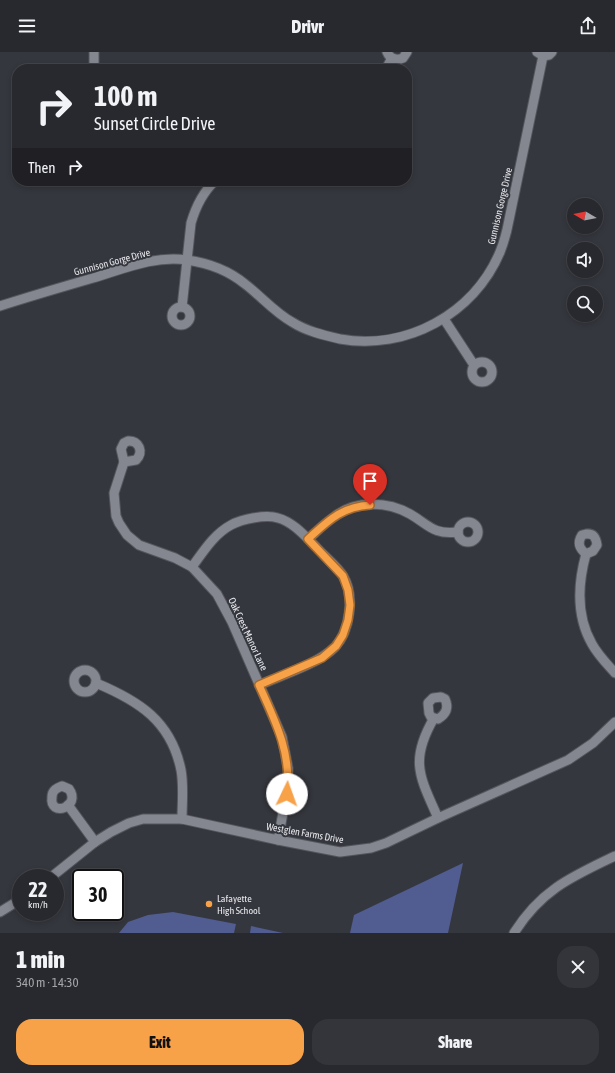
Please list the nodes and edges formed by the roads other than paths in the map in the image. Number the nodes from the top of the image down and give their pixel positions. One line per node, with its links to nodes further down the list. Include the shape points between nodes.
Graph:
1 (94, 52): 6 (street)
2 (407, 52): 5 (street, via 406,56 400,59)
3 (552, 52): 4 (street, via 549,55)
4 (540, 54): 11 (street, Gunnison Gorge Drive, via 504,241 494,266 480,286 470,298)
5 (390, 55)
6 (94, 64)
7 (211, 186): 8 (street, via 194,210)
8 (186, 260): 9 (street, Gunnison Gorge Drive, via 165,259 136,265); 10 (street); 11 (street, Gunnison Gorge Drive, via 205,263 233,275 291,322 306,330 327,336 365,342 384,340 411,335)
9 (0, 306)
10 (182, 307)
11 (444, 319): 12 (street)
12 (474, 365)
13 (124, 462): 17 (street, Oak Crest Manor Lane, via 114,493 119,523 127,535 139,545)
14 (458, 532): 15 (street, via 439,531 393,506 378,504 347,509)
15 (308, 539): 17 (street, via 286,520 258,517 243,520 231,524 219,533); 20 (street, via 343,576 350,605 343,635 336,646 322,658)
16 (586, 554): 18 (street, via 580,592 584,626 592,644)
17 (192, 567): 20 (street, Oak Crest Manor Lane, via 217,594)
18 (615, 673)
19 (96, 683): 25 (street, via 142,706 164,730 178,757 181,772)
20 (259, 685): 26 (street, Oak Crest Manor Lane, via 282,737 288,768 287,796)
21 (434, 718): 24 (street, via 420,751 419,767)
22 (615, 722): 24 (street, Westglen Farms Drive, via 593,743 568,760)
23 (68, 805): 27 (street)
24 (438, 818): 26 (street, Westglen Farms Drive, via 386,843 357,850 340,852)
25 (182, 819): 26 (street, Westglen Farms Drive); 27 (street, Westglen Farms Drive, via 143,819 110,832)
26 (278, 840)
27 (95, 842): 29 (street, Westglen Farms Drive)
28 (615, 856): 32 (street, via 569,878 555,888 524,916)
29 (61, 869)
30 (12, 905): 31 (street)
31 (0, 912)
32 (514, 933)

